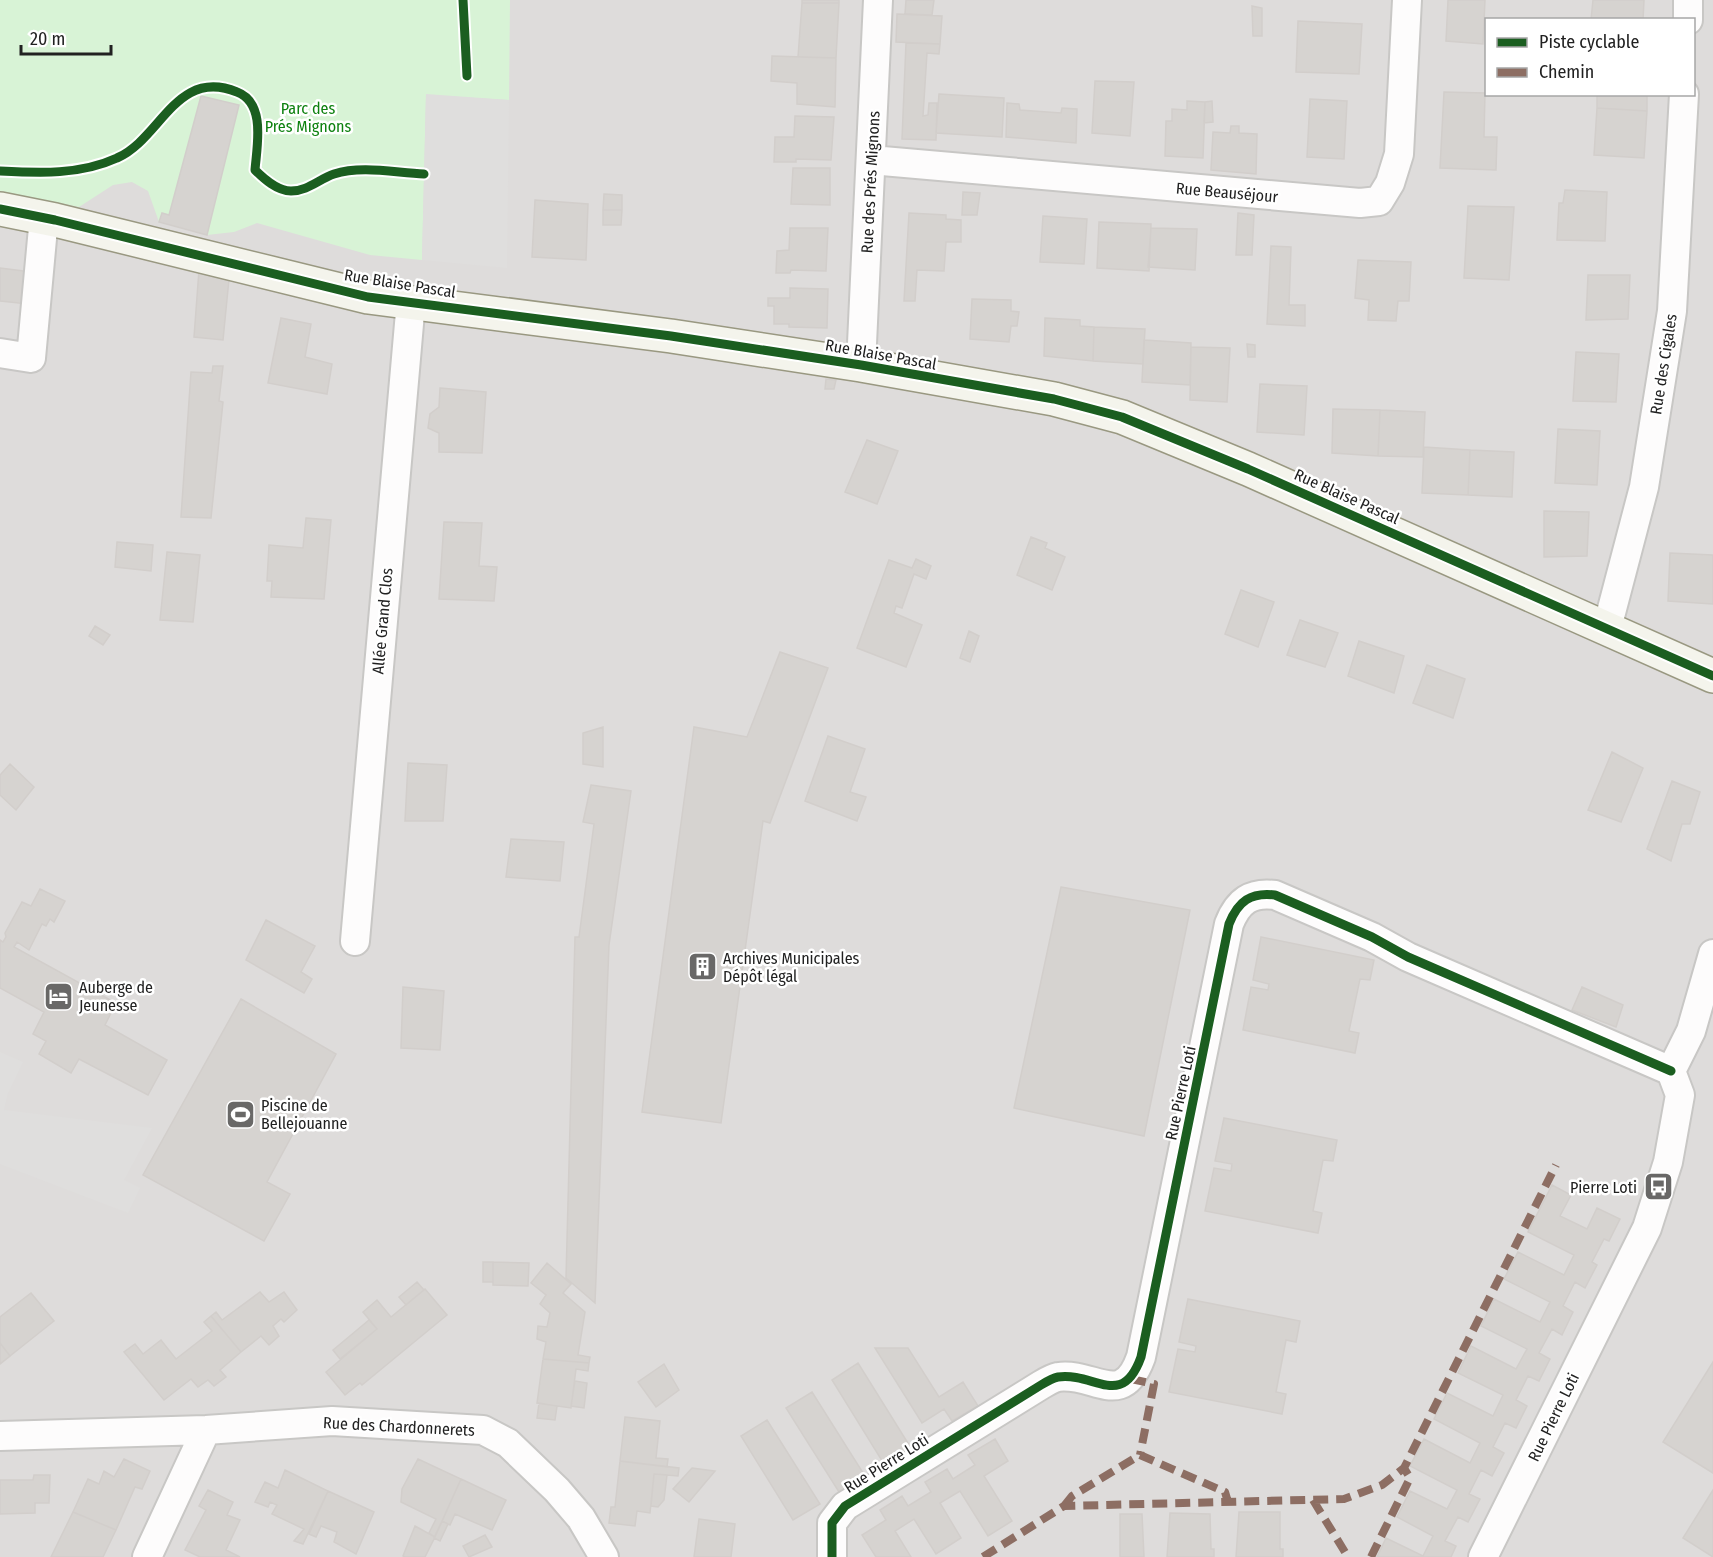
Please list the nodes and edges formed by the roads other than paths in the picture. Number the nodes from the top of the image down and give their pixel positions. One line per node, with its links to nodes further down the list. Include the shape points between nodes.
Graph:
1 (878, 0): 6 (street, Rue des Prés Mignons)
2 (1407, 0): 6 (street, Rue Beauséjour, via 1399,154 1390,183 1379,201 1360,203)
3 (1688, 0): 4 (street)
4 (1688, 18)
5 (1684, 96): 12 (street, Rue des Cigales, via 1672,312 1644,487)
6 (871, 160): 11 (street, Rue des Prés Mignons)
7 (0, 209): 8 (street, Rue Blaise Pascal)
8 (44, 218): 9 (street, Rue Blaise Pascal, via 368,297); 10 (street, via 31,358)
9 (411, 301): 11 (street, Rue Blaise Pascal); 14 (street, Allée Grand Clos)
10 (0, 353)
11 (861, 365): 12 (street, Rue Blaise Pascal, via 1054,399 1122,417 1248,468)
12 (1607, 628): 13 (street, Rue Blaise Pascal)
13 (1713, 676)
14 (356, 941)
15 (1713, 954): 16 (street, via 1691,1031)
16 (1671, 1071): 21 (street, Rue Pierre Loti, via 1275,895 1260,893 1247,898 1235,909 1229,924 1137,1369 1131,1379 1120,1386 1058,1377 1031,1391 844,1506 832,1523); 22 (street, Rue Pierre Loti, via 1680,1095 1668,1162 1647,1228)
17 (206, 1430): 18 (street, Rue des Chardonnerets); 19 (street); 20 (street, Rue des Chardonnerets, via 332,1421 483,1430 508,1443 557,1490 581,1518)
18 (0, 1436)
19 (147, 1557)
20 (604, 1557)
21 (832, 1557)
22 (1483, 1557)

